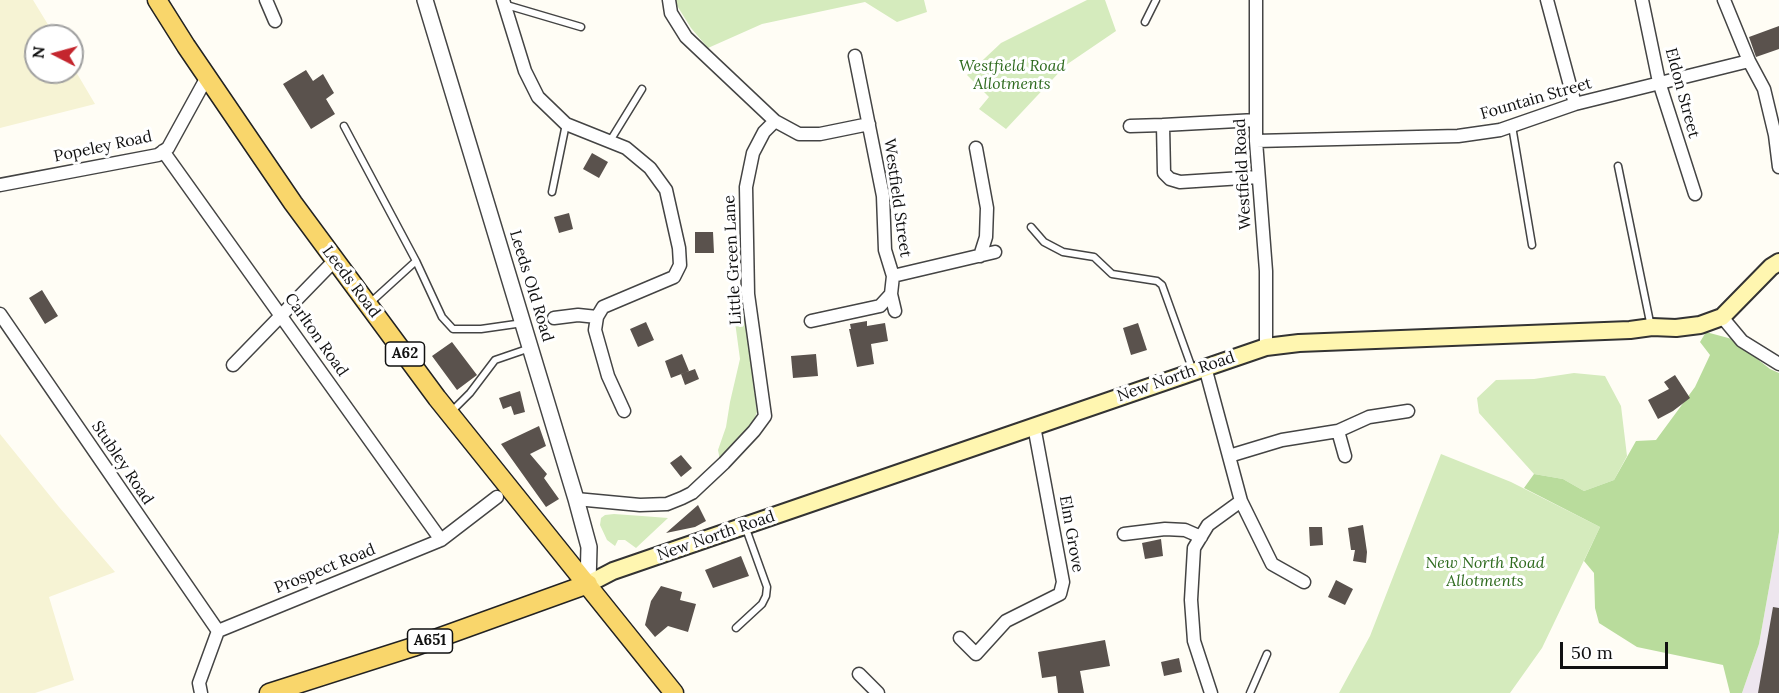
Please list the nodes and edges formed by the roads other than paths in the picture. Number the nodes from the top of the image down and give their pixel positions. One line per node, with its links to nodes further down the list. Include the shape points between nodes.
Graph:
1 (158, 0): 16 (main road, Leeds Road / A62)
2 (266, 0): 11 (street)
3 (425, 0): 55 (street, Leeds Old Road)
4 (669, 0): 21 (street, via 670,13 686,37)
5 (1156, 0): 12 (lane)
6 (1256, 0): 20 (street, Westfield Road)
7 (1547, 0): 19 (street)
8 (1642, 0): 17 (street, Eldon Street)
9 (1724, 0): 15 (street)
10 (503, 2): 13 (lane); 22 (street, via 525,71 538,97)
11 (275, 21)
12 (1145, 22)
13 (581, 27)
14 (855, 56): 23 (street, Westfield Street)
15 (1749, 61): 17 (street, Fountain Street); 33 (street, via 1764,89)
16 (207, 77): 31 (street, Popeley Road); 42 (main road, Leeds Road / A62)
17 (1659, 82): 19 (street, Fountain Street); 37 (street, Eldon Street)
18 (642, 89): 29 (lane)
19 (1575, 104): 27 (street, Fountain Street)
20 (1256, 120): 24 (street); 28 (street, Westfield Road)
21 (775, 121): 23 (street, Westfield Street, via 799,134); 70 (street, Little Green Lane, via 753,153 746,187 748,294 765,416 724,463 682,498 667,504 640,505)
22 (566, 124): 29 (street); 36 (lane)
23 (869, 124): 45 (street, Westfield Street, via 883,196 885,250)
24 (1163, 125): 26 (street); 34 (street, via 1164,173 1170,179 1180,182)
25 (344, 126): 43 (lane)
26 (1130, 126)
27 (1512, 126): 28 (street, Fountain Street, via 1458,136); 39 (lane)
28 (1256, 141): 34 (street, Westfield Road)
29 (610, 142): 51 (street, via 626,148 650,168 666,190 680,265 674,277 603,307)
30 (976, 148): 41 (street, via 987,208 986,237)
31 (163, 151): 35 (street, Popeley Road); 50 (street, Carlton Road)
32 (1618, 166): 56 (lane)
33 (1779, 167)
34 (1258, 177): 57 (street, Westfield Road, via 1266,271)
35 (0, 185)
36 (552, 192)
37 (1695, 194)
38 (1031, 227): 61 (lane, via 1044,242 1063,252 1094,257 1112,274 1158,281)
39 (1532, 245)
40 (995, 252): 41 (street, Westfield Street)
41 (980, 256): 45 (street, Westfield Street)
42 (335, 260): 47 (main road, Leeds Road / A62); 50 (street)
43 (416, 261): 47 (lane); 55 (lane, via 442,317 453,328)
44 (1776, 261): 52 (main road, New North Road)
45 (893, 276): 46 (street, Westfield Street)
46 (891, 294): 48 (street, Westfield Street); 54 (street, via 880,306)
47 (368, 304): 64 (main road, Leeds Road / A62)
48 (895, 312)
49 (0, 314): 79 (street, Stubley Road)
50 (282, 315): 60 (street); 75 (street, Carlton Road)
51 (597, 317): 53 (street); 62 (street, via 595,330 608,376)
52 (1722, 317): 56 (main road, New North Road, via 1700,325); 59 (street, via 1742,341)
53 (554, 318)
54 (811, 321)
55 (523, 323): 58 (street, Leeds Old Road)
56 (1652, 327): 57 (main road, New North Road)
57 (1266, 347): 61 (main road, New North Road)
58 (531, 348): 64 (lane, via 495,360); 70 (street, Leeds Old Road)
59 (1777, 362)
60 (233, 365)
61 (1199, 369): 65 (main road, New North Road); 67 (street)
62 (624, 411)
63 (1408, 411): 66 (street, via 1370,417)
64 (450, 414): 77 (main road, Leeds Road / A62)
65 (1034, 426): 72 (main road, New North Road); 80 (street, Elm Grove, via 1064,582 1060,594 1006,621 976,654)
66 (1338, 430): 67 (street, via 1282,440); 68 (street)
67 (1229, 456): 71 (street)
68 (1345, 456)
69 (497, 497): 75 (street, Prospect Road)
70 (576, 499): 77 (street, Leeds Old Road, via 590,547)
71 (1240, 501): 74 (street, via 1208,525); 76 (street, via 1272,564)
72 (744, 526): 77 (main road, New North Road); 78 (lane, via 767,587 762,604)
73 (1124, 534): 74 (street, via 1165,529 1185,530)
74 (1201, 537): 87 (street, via 1194,548 1191,600 1194,641)
75 (441, 540): 79 (street, Prospect Road)
76 (1304, 582)
77 (588, 584): 84 (main road, A651, via 413,647); 85 (main road, Leeds Road / A62)
78 (736, 628)
79 (218, 631): 83 (street, via 199,683)
80 (960, 638)
81 (1268, 654): 88 (lane)
82 (859, 674): 86 (street)
83 (201, 693)
84 (269, 693)
85 (674, 693)
86 (878, 693)
87 (1211, 693)
88 (1250, 693)

